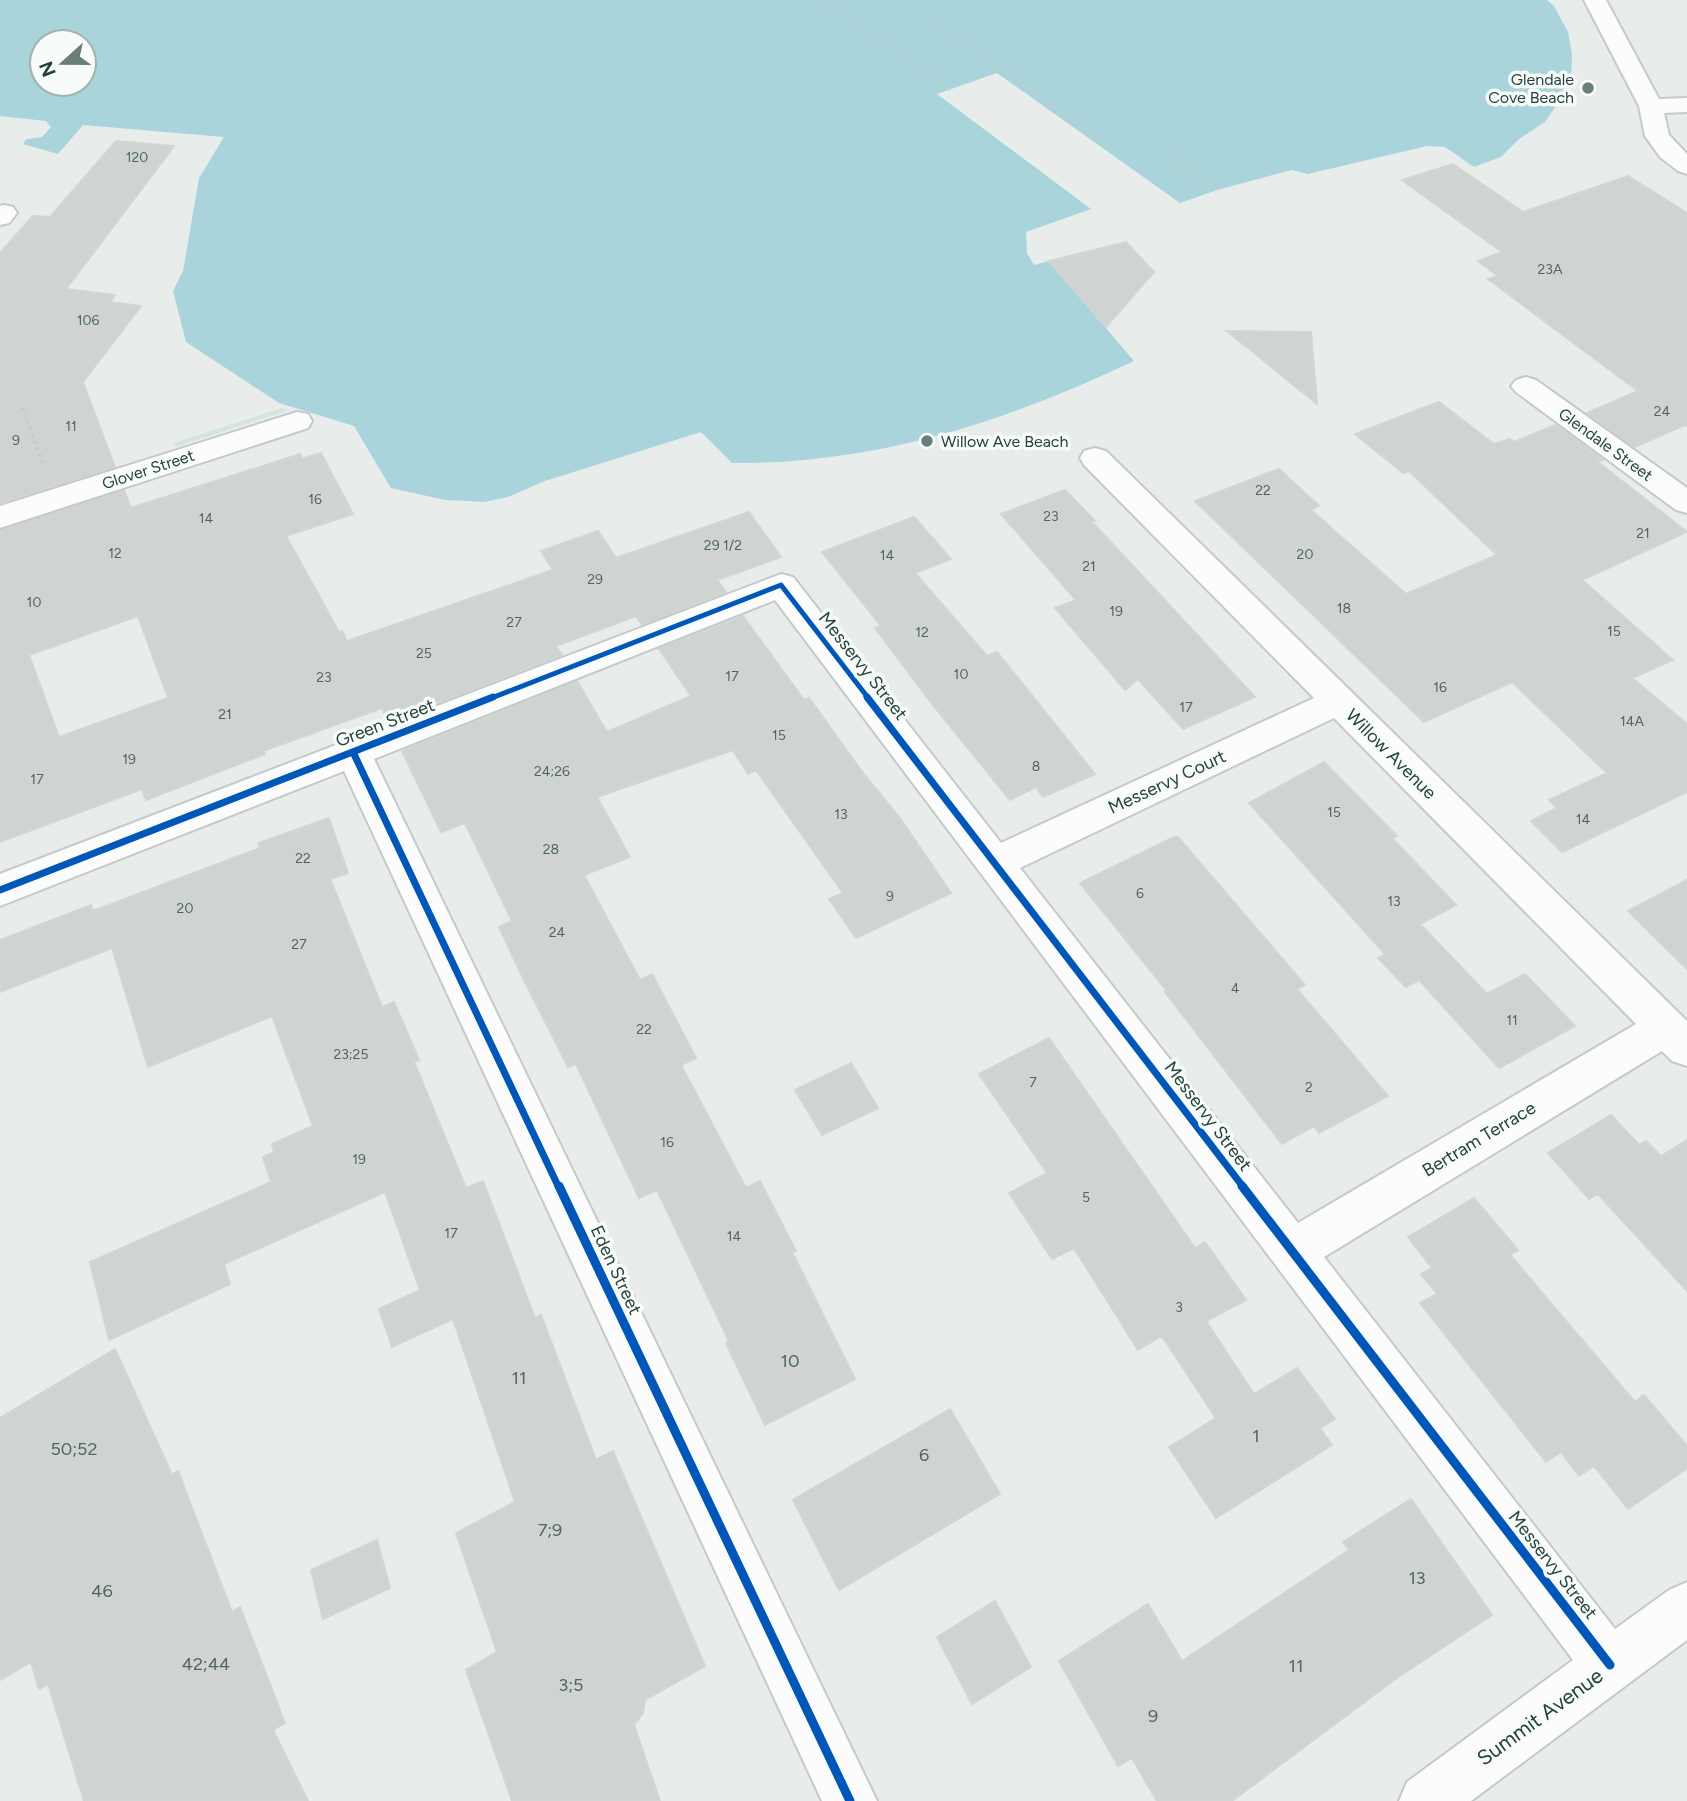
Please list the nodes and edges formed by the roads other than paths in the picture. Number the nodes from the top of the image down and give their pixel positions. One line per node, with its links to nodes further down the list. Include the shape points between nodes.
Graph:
1 (1595, 0): 3 (street)
2 (1687, 105): 3 (street)
3 (1651, 106): 4 (street, via 1657,136)
4 (1687, 166)
5 (1526, 386): 8 (street, Glendale Street)
6 (297, 421): 9 (street, Glover Street)
7 (1095, 458): 11 (street, Willow Avenue)
8 (1687, 503)
9 (0, 517)
10 (781, 585): 12 (street, Green Street); 13 (street, Messervy Street)
11 (1339, 701): 13 (street, Messervy Court); 15 (street, Willow Avenue)
12 (353, 752): 14 (street, Green Street); 19 (street, Eden Street)
13 (994, 863): 16 (street, Messervy Street)
14 (0, 890)
15 (1676, 1038): 16 (street, Bertram Terrace)
16 (1292, 1251): 18 (street, Messervy Street)
17 (1687, 1608): 18 (street, Summit Avenue)
18 (1610, 1665): 20 (street, Summit Avenue)
19 (850, 1801)
20 (1426, 1801)

